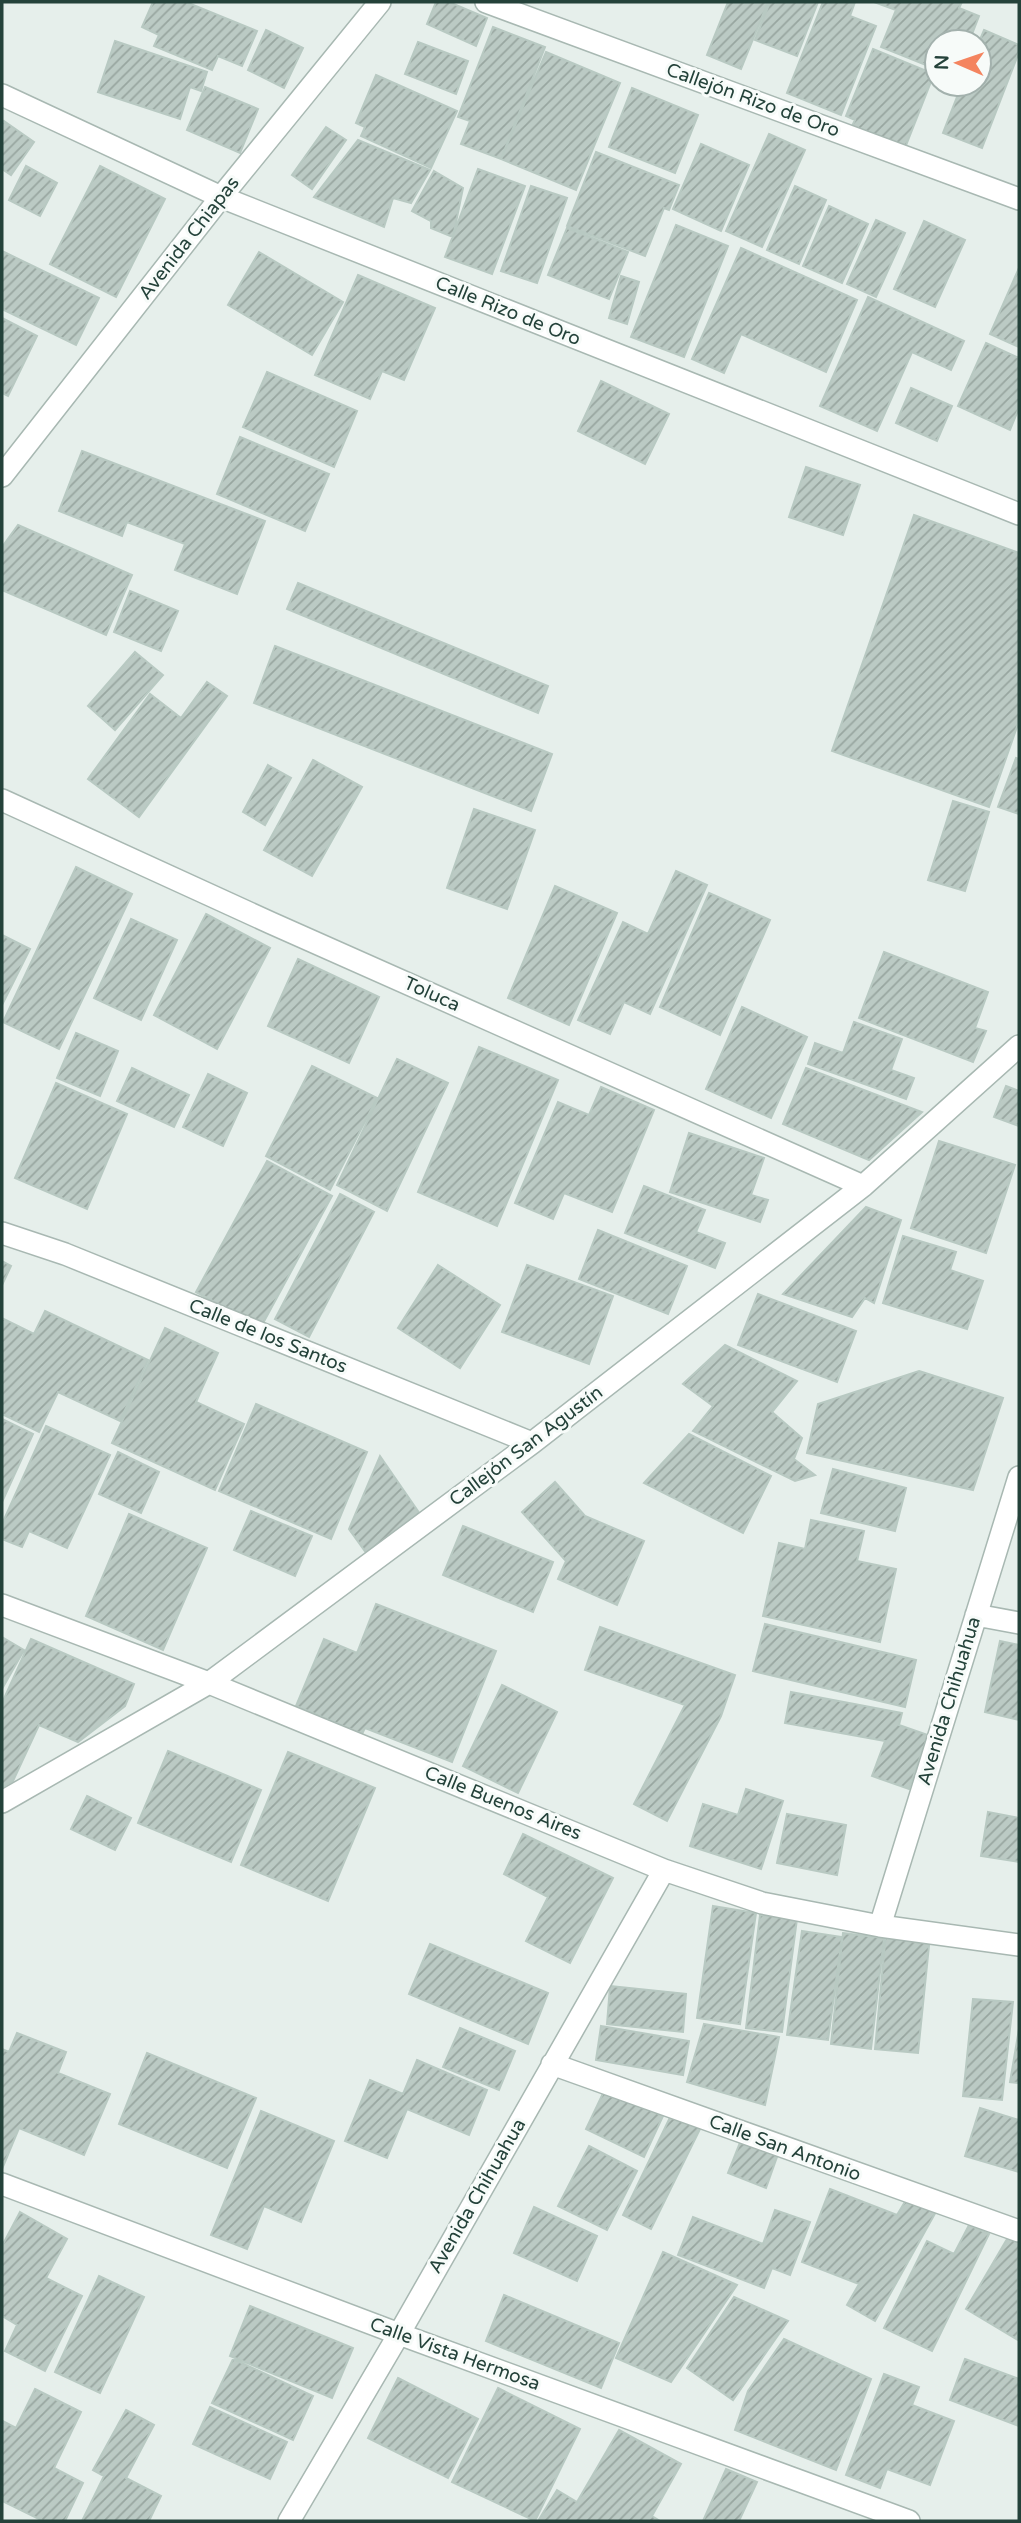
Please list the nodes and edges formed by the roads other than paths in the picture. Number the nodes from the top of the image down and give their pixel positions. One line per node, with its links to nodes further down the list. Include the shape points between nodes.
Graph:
1 (380, 2): 4 (street, Avenida Chiapas)
2 (486, 2): 5 (street, Callejón Rizo de Oro)
3 (2, 95): 4 (street, Calle Rizo de Oro)
4 (221, 197): 6 (street, Avenida Chiapas); 7 (street, Calle Rizo de Oro)
5 (1019, 199)
6 (2, 476)
7 (1019, 514)
8 (2, 800): 10 (street, Toluca)
9 (1019, 1046): 10 (street, Callejón San Agustín)
10 (863, 1186): 12 (street, Callejón San Agustín)
11 (2, 1233): 12 (street, Calle de los Santos, via 65,1254)
12 (532, 1443): 17 (street, Callejón San Agustín)
13 (1019, 1477): 15 (street, Avenida Chihuahua)
14 (2, 1605): 17 (street, Calle Buenos Aires)
15 (976, 1615): 16 (street); 20 (street, Avenida Chihuahua)
16 (1019, 1623)
17 (209, 1683): 18 (street, Callejón San Agustín); 19 (street, Calle Buenos Aires)
18 (2, 1802)
19 (664, 1870): 20 (street, Calle Buenos Aires, via 762,1903); 22 (street, Avenida Chihuahua)
20 (880, 1926): 21 (street, Calle Buenos Aires)
21 (1019, 1945)
22 (552, 2064): 24 (street, Calle San Antonio); 25 (street, Avenida Chihuahua)
23 (2, 2184): 25 (street, Calle Vista Hermosa)
24 (1019, 2231)
25 (399, 2334): 26 (street, Avenida Chihuahua); 27 (street, Calle Vista Hermosa)
26 (289, 2521)
27 (909, 2521)

